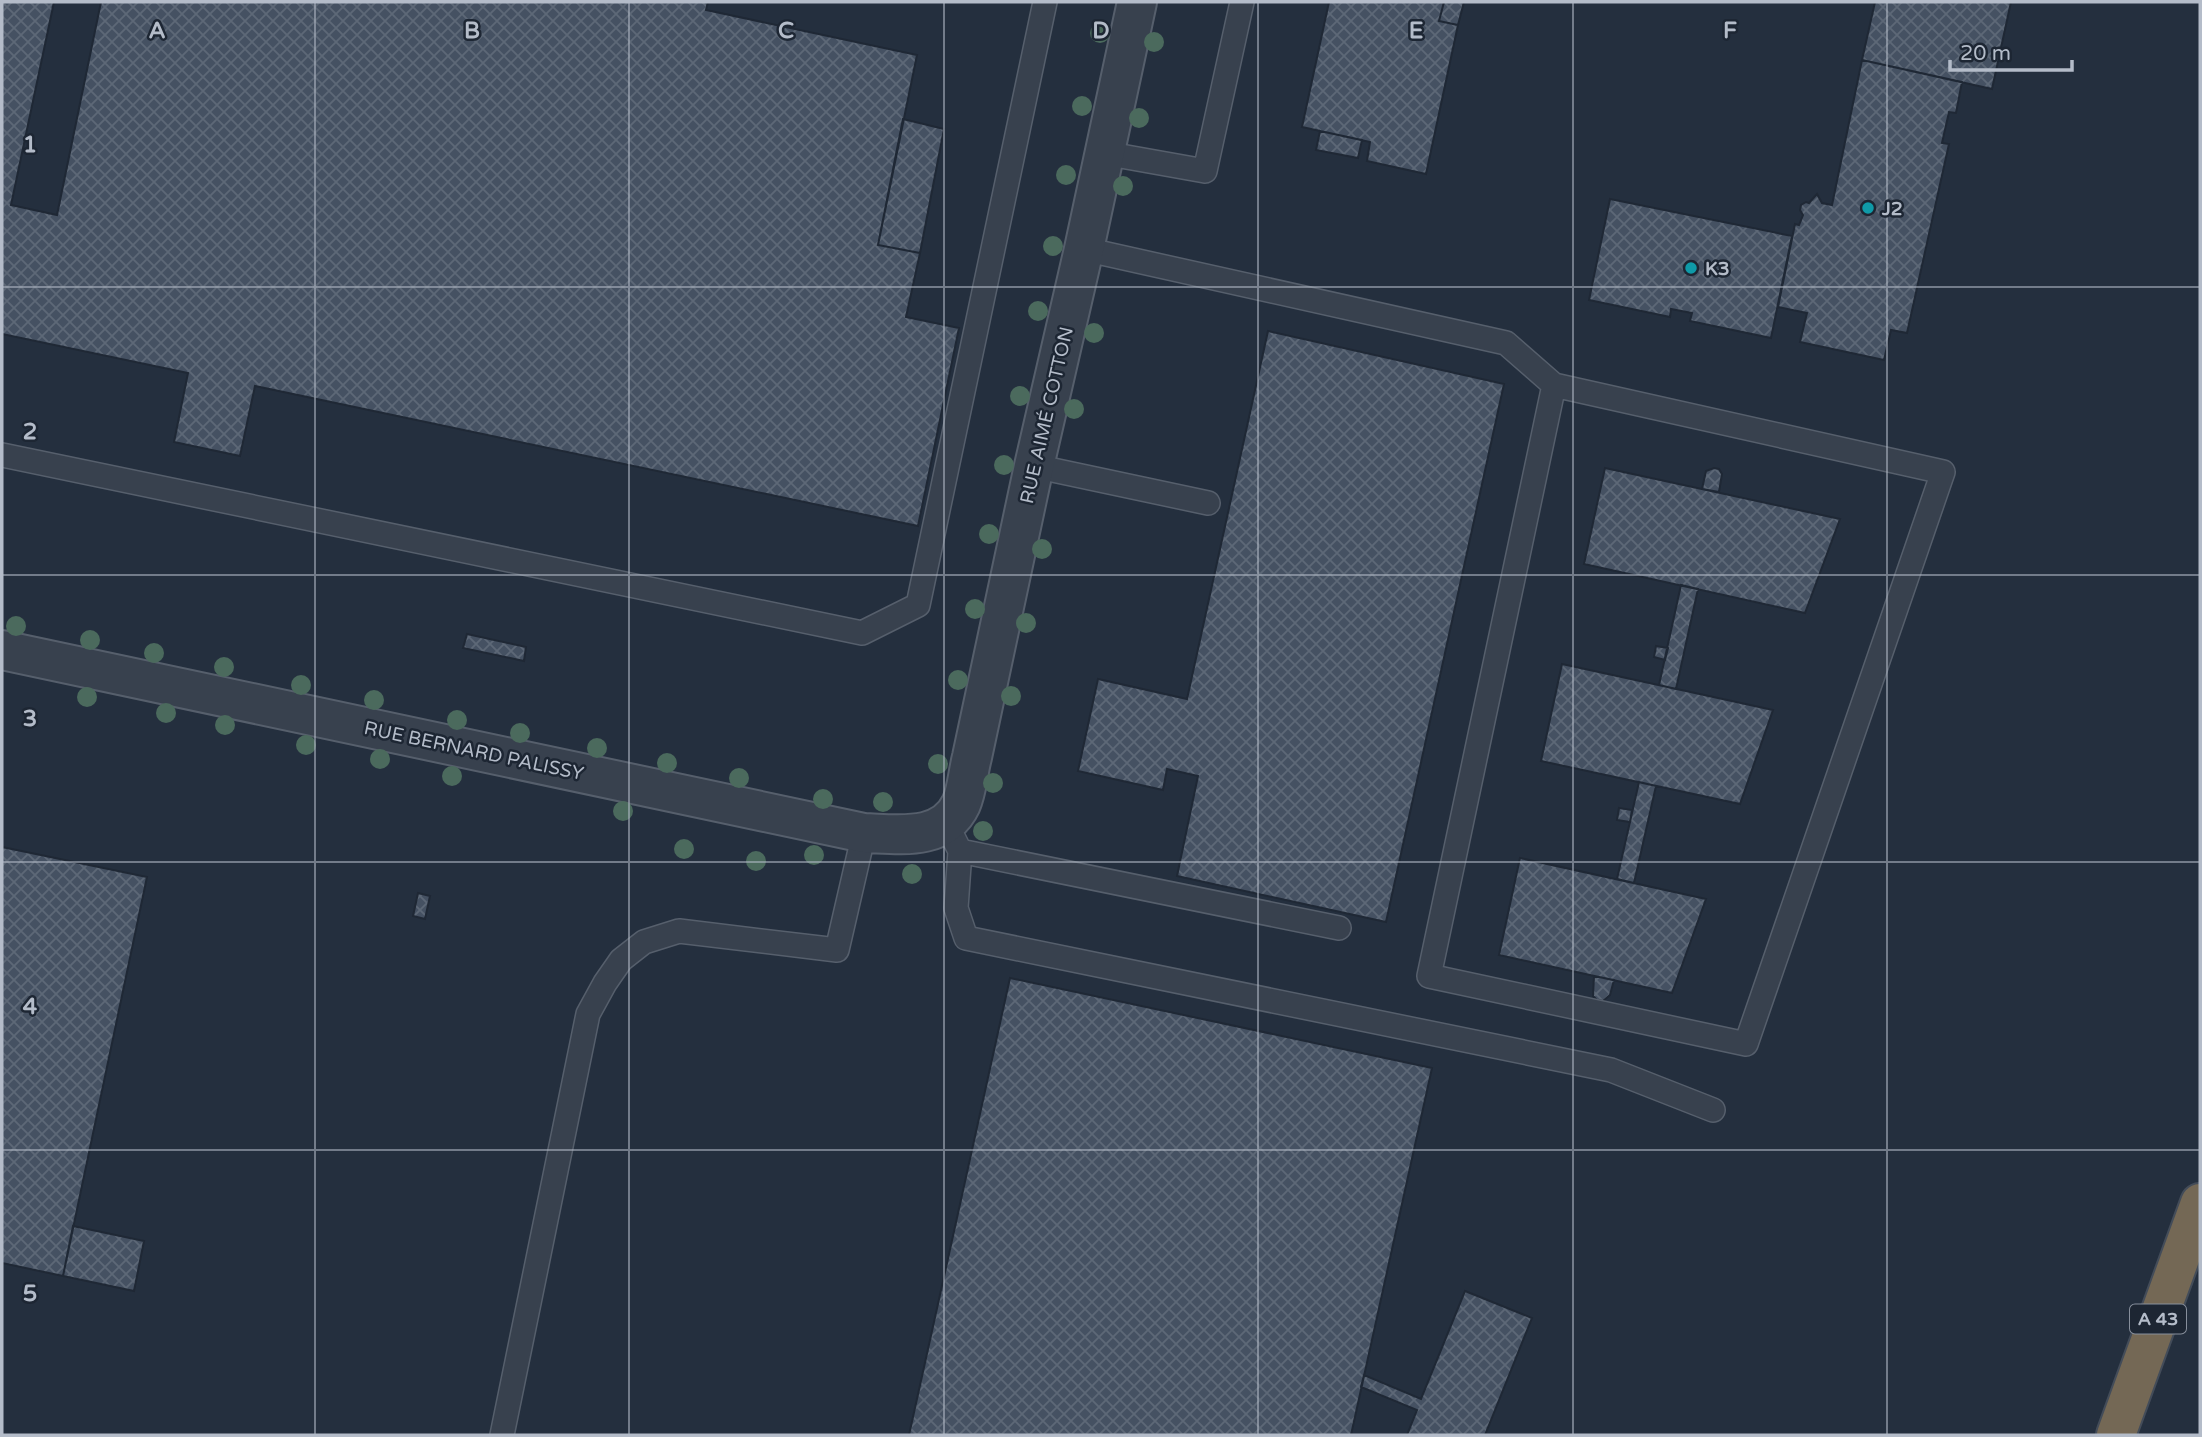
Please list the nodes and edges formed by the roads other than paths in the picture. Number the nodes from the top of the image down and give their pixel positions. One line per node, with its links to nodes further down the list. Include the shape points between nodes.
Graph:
1 (1045, 2): 7 (lane, via 918,605 862,633)
2 (1137, 2): 4 (street, RUE AIMÉ COTTON)
3 (1242, 2): 4 (lane, via 1205,171)
4 (1104, 153): 5 (street, RUE AIMÉ COTTON)
5 (1084, 249): 6 (lane, via 1506,343); 8 (street, RUE AIMÉ COTTON)
6 (1554, 384): 6 (lane, via 1943,472 1746,1044 1429,976)
7 (2, 455)
8 (1034, 466): 9 (lane); 12 (street, RUE AIMÉ COTTON)
9 (1208, 503)
10 (2, 650): 11 (street, RUE BERNARD PALISSY)
11 (864, 833): 12 (street, RUE BERNARD PALISSY); 16 (lane, via 837,950 679,931 644,942 621,960 605,983 588,1014)
12 (953, 837): 13 (lane); 14 (lane, via 956,908 966,938 1611,1070)
13 (1339, 928)
14 (1713, 1110)
15 (2200, 1203): 17 (highway, A 43)
16 (502, 1435)
17 (2116, 1435)

